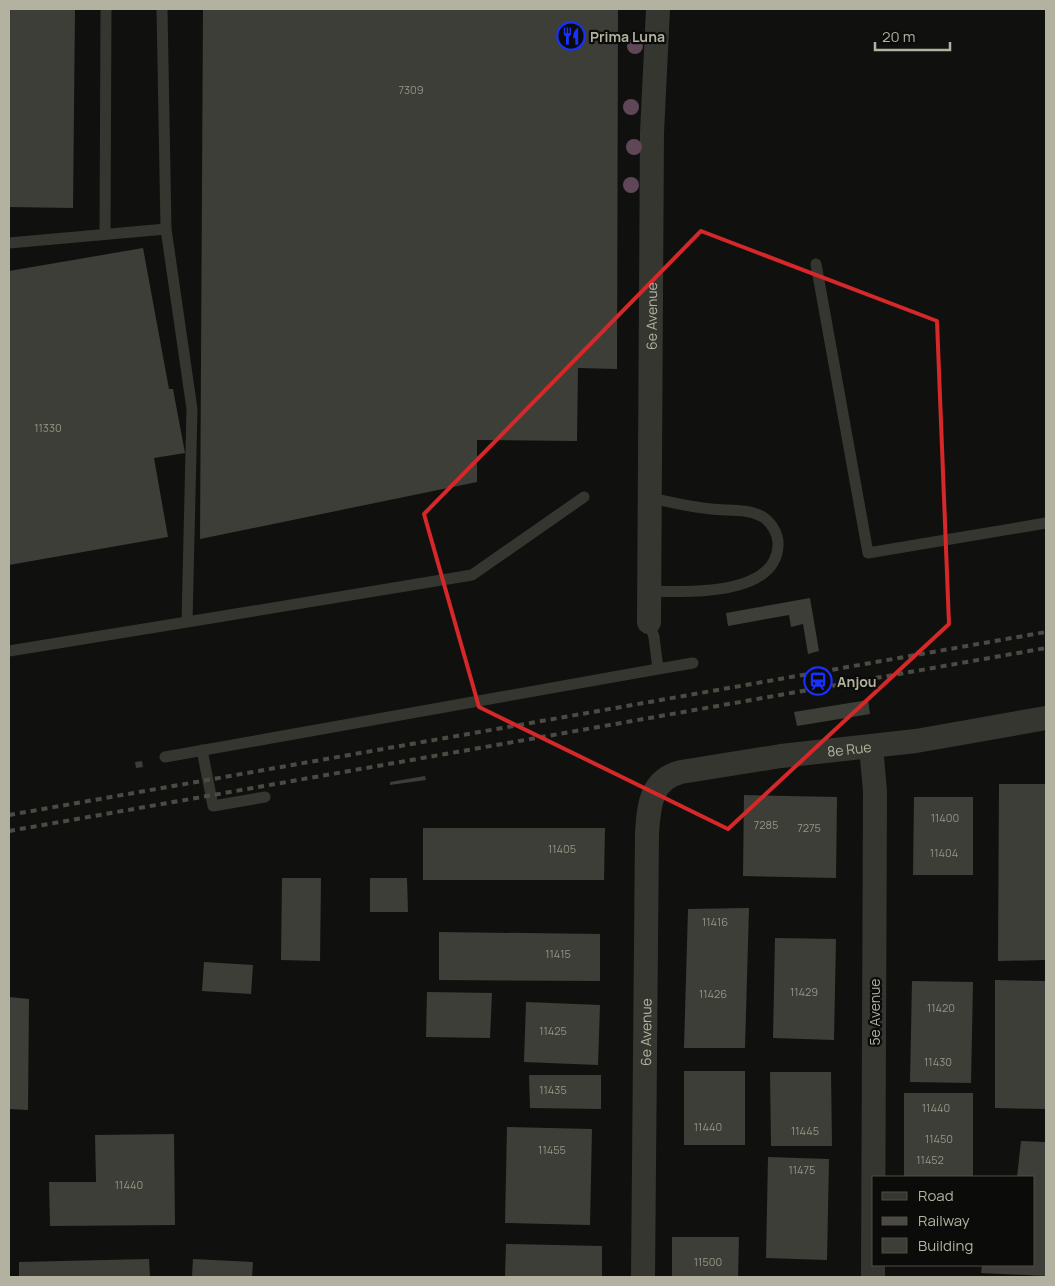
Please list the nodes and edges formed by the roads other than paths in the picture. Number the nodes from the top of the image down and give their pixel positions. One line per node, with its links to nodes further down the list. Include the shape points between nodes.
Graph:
1 (106, 9): 5 (lane)
2 (162, 9): 4 (lane)
3 (658, 9): 9 (street, 6e Avenue, via 652,133)
4 (166, 229): 5 (lane); 12 (lane, via 192,409)
5 (105, 234): 6 (lane)
6 (9, 243)
7 (816, 264): 10 (lane, via 868,553)
8 (584, 497): 12 (lane, via 472,574)
9 (650, 498): 11 (street, 6e Avenue); 11 (lane, via 712,510 757,514 769,522 779,542 770,567 747,583 713,589)
10 (1046, 522)
11 (649, 591): 13 (street, 6e Avenue)
12 (187, 622): 14 (lane)
13 (649, 622): 16 (lane)
14 (9, 651)
15 (693, 663): 16 (lane)
16 (658, 669): 19 (lane)
17 (1046, 718): 18 (street, 8e Rue)
18 (871, 747): 21 (street, 8e Rue, via 781,756 681,772 667,777); 23 (street, 5e Avenue, via 875,791)
19 (202, 750): 20 (lane); 22 (lane, via 213,806)
20 (165, 756)
21 (656, 788): 24 (street, 6e Avenue, via 650,801 647,833)
22 (265, 797)
23 (873, 1176)
24 (643, 1277)

